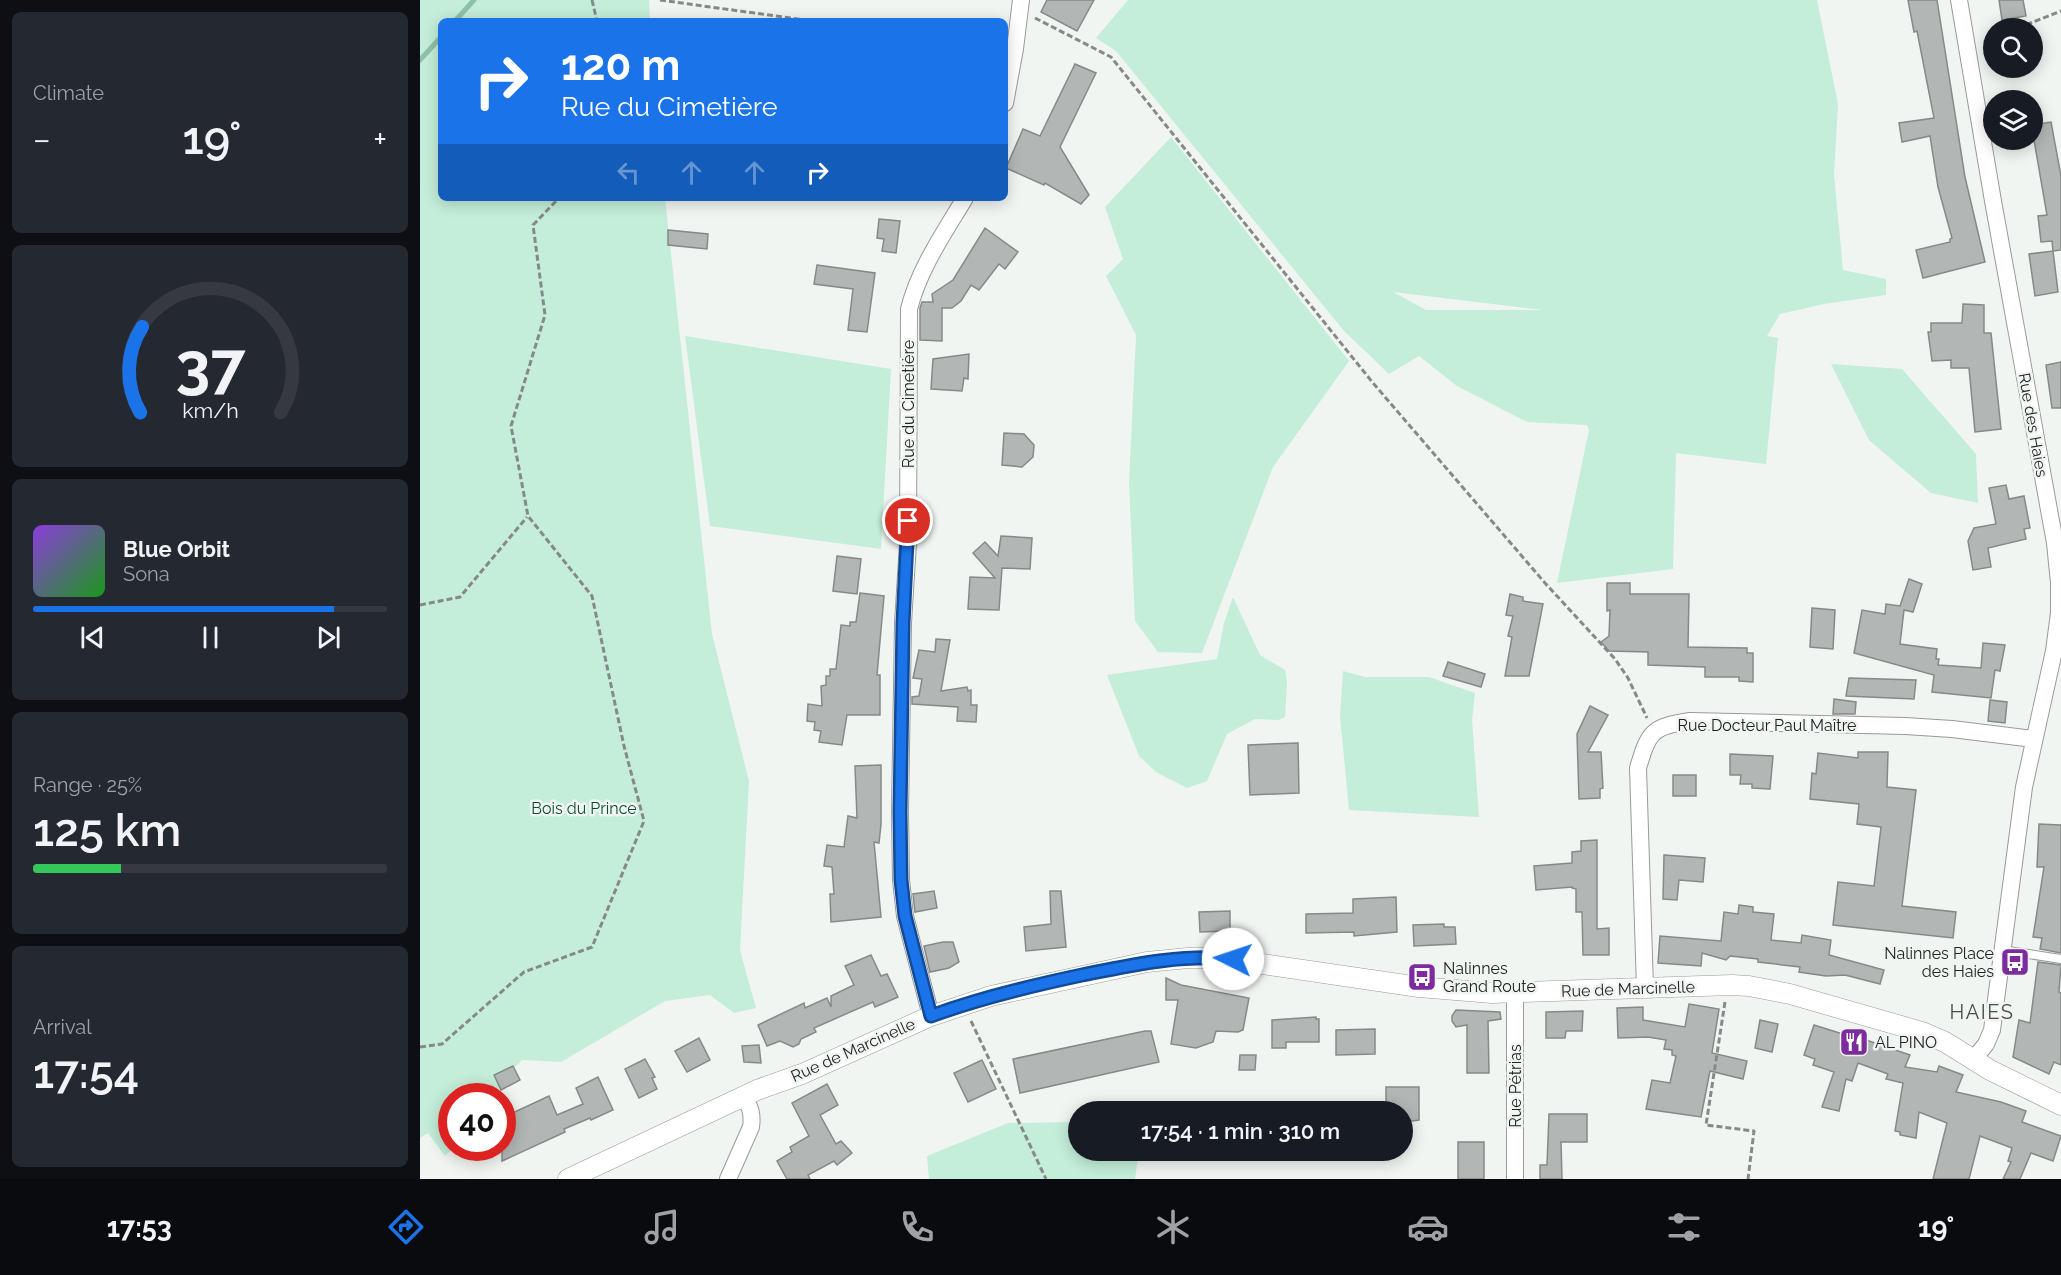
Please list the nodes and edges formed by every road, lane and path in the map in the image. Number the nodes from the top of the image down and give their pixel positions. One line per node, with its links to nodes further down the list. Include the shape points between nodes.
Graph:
1 (592, 0): 6 (path)
2 (659, 0): 7 (path)
3 (1959, 0): 15 (street, Rue des Haies, via 2059,584 2054,651)
4 (1020, 5): 9 (street); 14 (path, via 1111,57 1372,383 1615,659 1646,714)
5 (2061, 11): 8 (path)
6 (596, 18)
7 (790, 18)
8 (2043, 18)
9 (1008, 83)
10 (556, 201): 12 (path, via 533,225 545,315 511,426)
11 (963, 201): 22 (street, Rue du Cimetière, via 922,271 909,309 901,880 905,916)
12 (528, 516): 13 (path, via 460,597); 23 (path, via 592,597 644,821 592,947 524,972 442,1044)
13 (420, 605)
14 (1652, 733): 15 (street, Rue Docteur Paul Maître, via 1664,725 1690,721 1905,726); 19 (street, via 1638,768)
15 (2034, 739): 16 (street, Rue des Haies)
16 (2002, 950): 17 (lane); 24 (street, Rue des Haies, via 1992,1030)
17 (2061, 959)
18 (1728, 986): 19 (street, Rue de Marcinelle); 24 (street, Rue de Marcinelle, via 1781,992 1899,1024 1930,1035); 31 (path, via 1706,1125 1754,1131)
19 (1645, 988): 20 (street, Rue de Marcinelle)
20 (1515, 993): 21 (street, Rue de Marcinelle, via 1431,988 1199,957 1125,966); 30 (street, Rue Pétrias)
21 (961, 1005): 22 (street, Rue de Marcinelle); 29 (path, via 974,1024)
22 (931, 1016): 25 (street, Rue de Marcinelle)
23 (420, 1047)
24 (1973, 1060): 26 (street, Rue de Marcinelle)
25 (744, 1096): 27 (street, Rue de Marcinelle); 28 (street, via 751,1109 751,1127)
26 (2061, 1105)
27 (567, 1179)
28 (728, 1179)
29 (1046, 1179)
30 (1515, 1179)
31 (1748, 1179)

